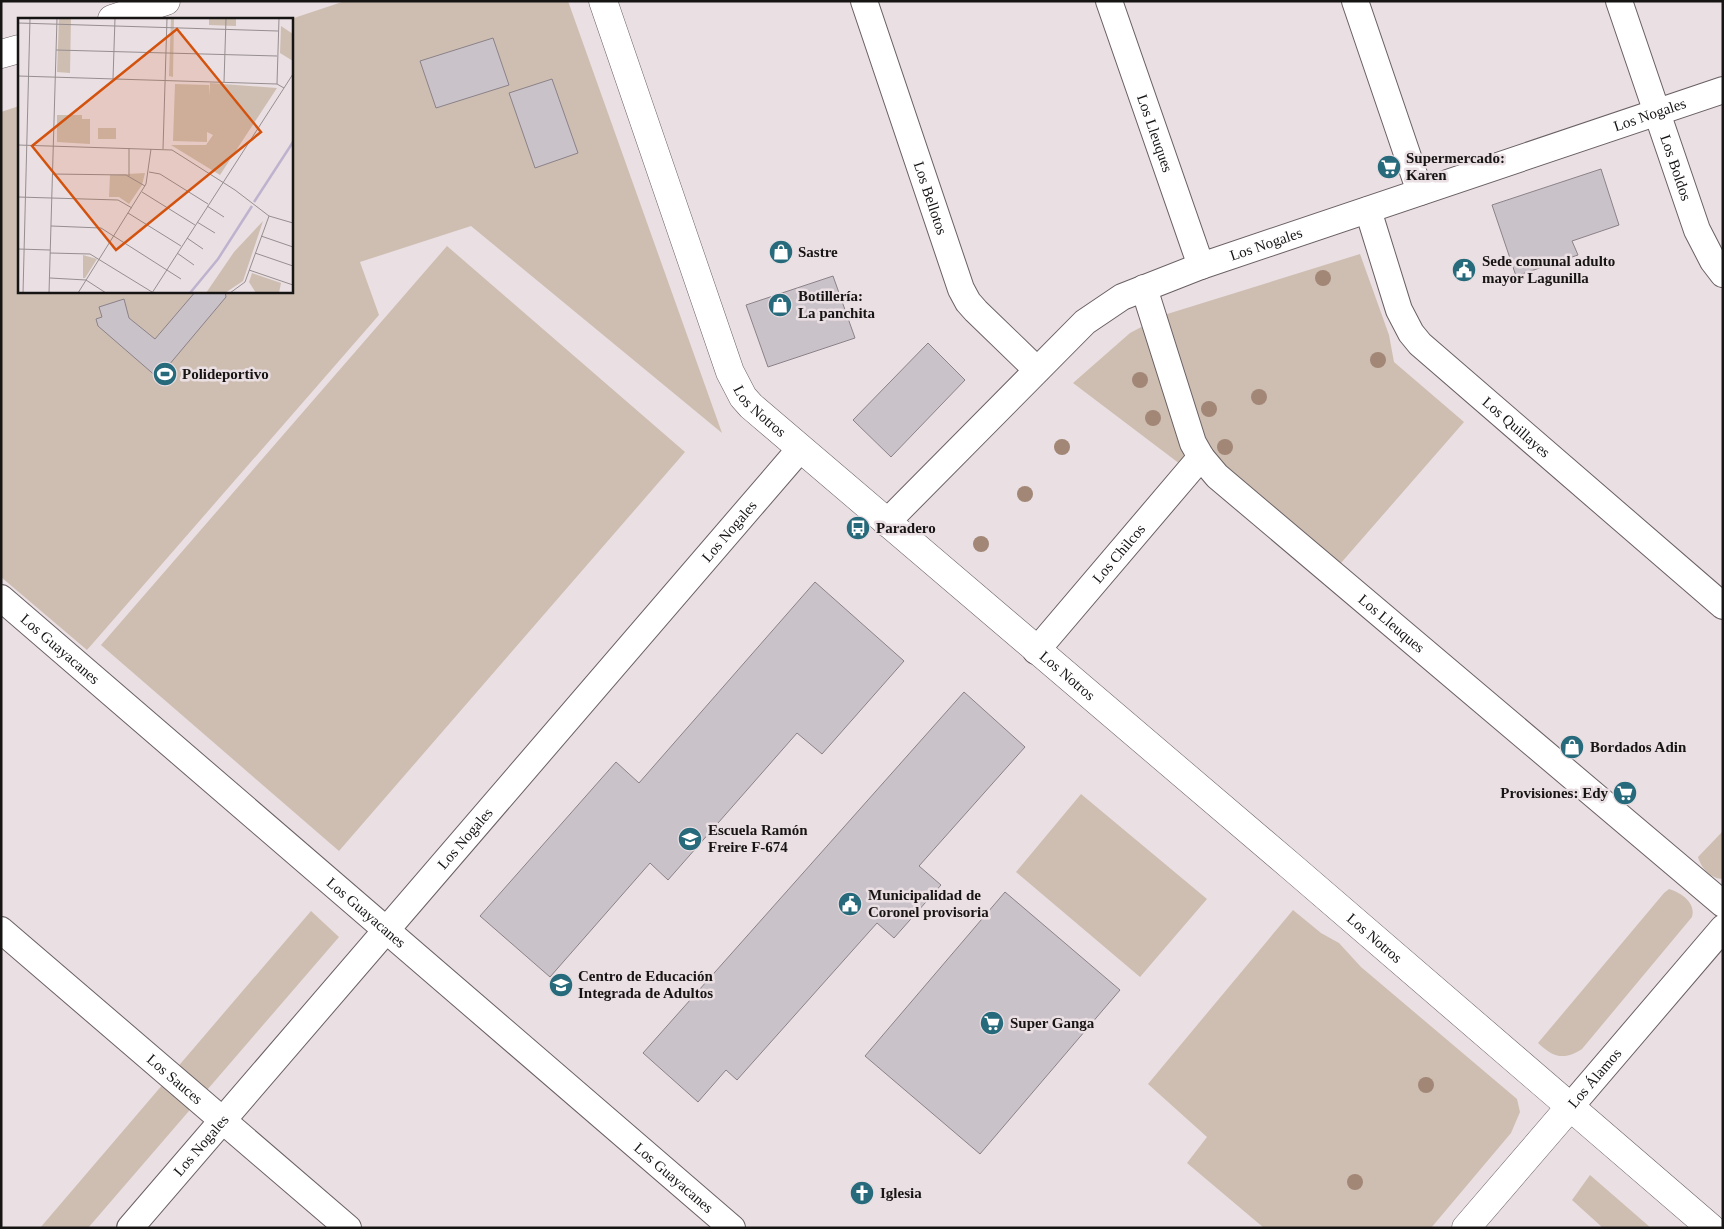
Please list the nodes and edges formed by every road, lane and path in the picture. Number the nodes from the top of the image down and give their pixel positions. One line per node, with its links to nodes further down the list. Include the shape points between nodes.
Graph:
1 (166, 1): 7 (street)
2 (603, 1): 18 (street, Los Notros, via 730,372 751,406)
3 (864, 1): 17 (street, Los Bellotos, via 961,290 976,312)
4 (1109, 1): 14 (street, Los Lleuques)
5 (1354, 1): 12 (street)
6 (1619, 1): 11 (street, Los Boldos)
7 (115, 18)
8 (18, 49): 9 (street)
9 (1, 54)
10 (1723, 90): 11 (street, Los Nogales)
11 (1657, 113): 12 (street, Los Nogales); 15 (street, Los Boldos, via 1697,230)
12 (1420, 192): 13 (street, Los Nogales)
13 (1368, 210): 14 (street, Los Nogales); 22 (street, Los Quillayes, via 1399,310 1420,344)
14 (1201, 266): 16 (street, Los Nogales)
15 (1723, 274)
16 (1144, 288): 17 (street, Los Nogales, via 1122,297 1085,322); 19 (street, Los Lleuques)
17 (1037, 370): 20 (street, Los Nogales)
18 (800, 449): 20 (street, Los Notros); 27 (street, Los Nogales)
19 (1200, 457): 23 (street, Los Chilcos); 24 (street, Los Lleuques, via 1217,476)
20 (886, 523): 23 (street, Los Notros)
21 (1, 598): 27 (street, Los Guayacanes)
22 (1723, 606)
23 (1036, 651): 28 (street, Los Notros)
24 (1723, 904)
25 (1723, 928): 28 (street, Los Álamos)
26 (1, 930): 29 (street, Los Sauces)
27 (386, 930): 29 (street, Los Nogales); 32 (street, Los Guayacanes)
28 (1570, 1107): 33 (street, Los Álamos); 34 (street, Los Notros)
29 (223, 1120): 30 (street, Los Nogales); 31 (street, Los Sauces)
30 (130, 1228)
31 (348, 1228)
32 (732, 1228)
33 (1466, 1228)
34 (1711, 1228)

